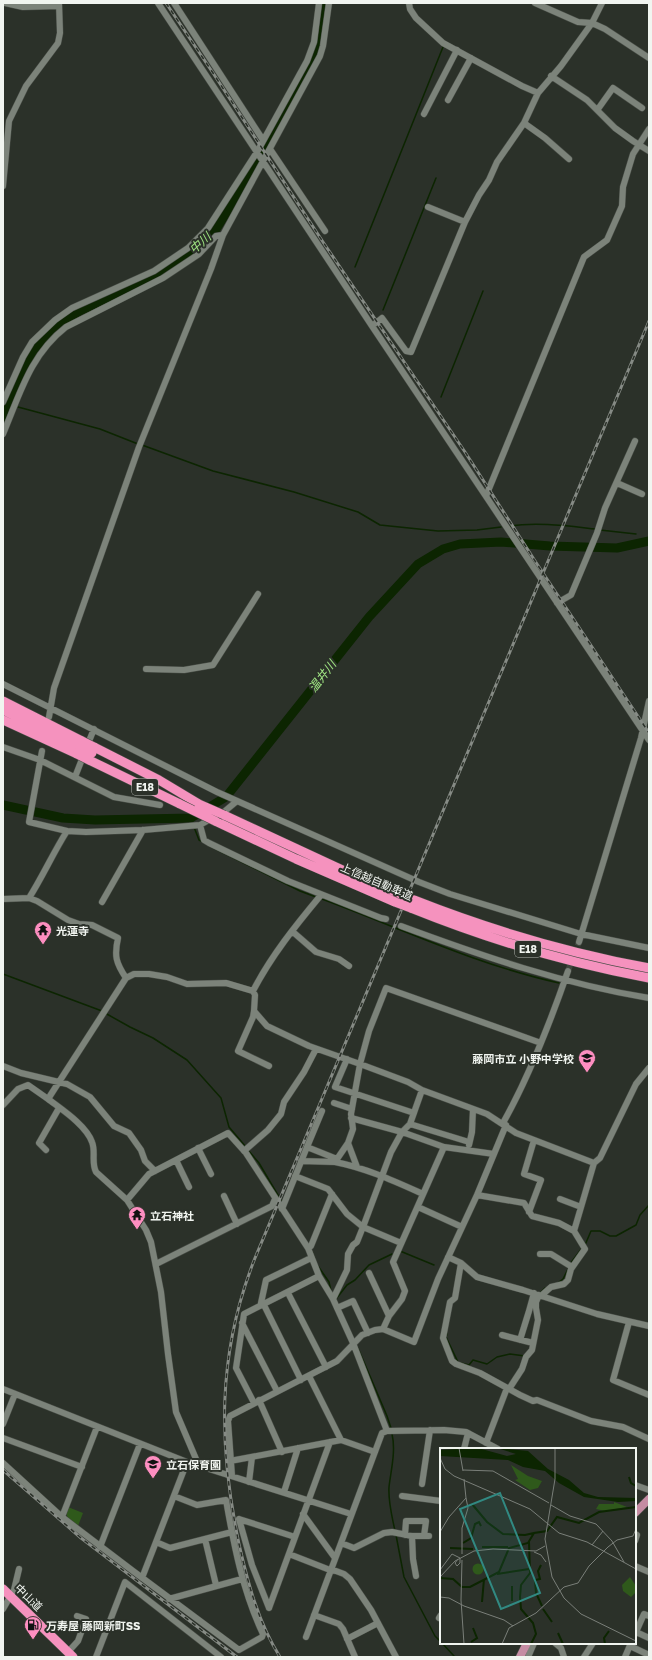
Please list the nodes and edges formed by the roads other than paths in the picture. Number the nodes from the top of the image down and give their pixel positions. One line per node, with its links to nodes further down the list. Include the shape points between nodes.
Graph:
1 (5, 3): 9 (street, via 23,7)
2 (158, 3): 27 (street)
3 (174, 3): 23 (street)
4 (319, 3): 23 (street, via 314,42 307,61)
5 (330, 3): 25 (street, via 320,56)
6 (409, 3): 11 (street, via 410,10 432,34)
7 (535, 3): 10 (street, via 578,22)
8 (602, 3): 10 (street)
9 (59, 5): 20 (street, via 58,42 26,86)
10 (592, 23): 13 (street); 14 (street)
11 (457, 50): 12 (street); 19 (street)
12 (471, 58): 15 (street); 16 (street)
13 (649, 58)
14 (551, 76): 15 (street); 18 (street)
15 (538, 93): 21 (street)
16 (448, 100)
17 (642, 108): 18 (street, via 613,88)
18 (598, 110): 24 (street, via 615,128)
19 (424, 114)
20 (6, 120): 30 (street)
21 (524, 123): 28 (street); 32 (street, via 496,162 489,180)
22 (649, 129): 24 (street)
23 (263, 140): 27 (street)
24 (639, 144): 26 (street); 43 (street, via 629,165 623,187 622,206 606,240 584,257)
25 (270, 149): 29 (street); 33 (street)
26 (649, 151)
27 (257, 152): 29 (street); 36 (street, via 208,228 188,248 154,271 72,308)
28 (569, 159)
29 (263, 160): 34 (street); 35 (street)
30 (3, 186)
31 (428, 207): 32 (street)
32 (465, 222): 35 (street, via 411,352 406,352 382,318)
33 (325, 231)
34 (223, 234): 37 (street, via 216,236 199,254 163,278); 50 (street, via 140,445 54,688)
35 (372, 326): 43 (street)
36 (41, 333): 37 (street); 38 (street, via 23,357)
37 (51, 337): 39 (street, via 34,362)
38 (3, 402)
39 (3, 434)
40 (635, 441): 41 (street)
41 (617, 483): 42 (street); 45 (street, via 571,595)
42 (642, 494)
43 (486, 496): 45 (street)
44 (258, 594): 46 (street, via 213,665 184,670)
45 (557, 603): 56 (street)
46 (146, 669)
47 (3, 684): 50 (street)
48 (3, 701): 59 (highway)
49 (649, 701): 56 (street)
50 (50, 708): 52 (street); 55 (street)
51 (3, 710): 59 (highway)
52 (49, 717)
53 (3, 720): 59 (highway)
54 (3, 725): 59 (highway)
55 (94, 729): 63 (street); 64 (street)
56 (643, 730): 57 (street); 78 (street)
57 (649, 740)
58 (3, 747): 62 (street)
59 (79, 750): 61 (highway, bridge)
60 (42, 751): 62 (street)
61 (91, 756): 71 (highway, 上信越自動車道 / E18, bridge, via 335,866); 71 (highway, 上信越自動車道 / E18, bridge, via 110,770 303,862)
62 (40, 760): 63 (street); 68 (street, via 29,822)
63 (75, 777): 65 (street, via 114,797)
64 (236, 801): 66 (street, via 225,811); 78 (street, via 431,887)
65 (160, 804)
66 (200, 825): 67 (street); 69 (street, via 204,840 208,843)
67 (143, 830): 68 (street); 73 (street)
68 (67, 831): 70 (street)
69 (321, 895): 75 (street); 77 (street)
70 (29, 898): 72 (street); 84 (street, via 68,920 92,925 118,938 115,959)
71 (396, 898): 74 (highway, 上信越自動車道 / E18, bridge)
72 (3, 899)
73 (102, 902)
74 (412, 904): 82 (highway, 上信越自動車道 / E18, via 550,946); 85 (highway, 上信越自動車道 / E18, via 476,932 547,955)
75 (386, 919)
76 (401, 926): 86 (street, via 493,960)
77 (293, 932): 81 (street, via 316,952 339,959); 87 (street, via 264,971)
78 (581, 934): 79 (street); 80 (street)
79 (578, 942)
80 (649, 948)
81 (349, 966)
82 (649, 968)
83 (568, 971): 86 (street)
84 (126, 978): 87 (street, via 134,974 149,974 187,984 226,983); 97 (street)
85 (649, 978)
86 (565, 980): 88 (street); 90 (street)
87 (253, 991): 89 (street)
88 (649, 998)
89 (254, 1011): 91 (street, via 267,1026); 95 (street, via 238,1052)
90 (542, 1043): 93 (street, via 386,988); 110 (street)
91 (316, 1049): 92 (street); 120 (street, via 284,1102 281,1114 268,1130)
92 (347, 1059): 93 (street); 99 (street, via 335,1087)
93 (360, 1064): 98 (street); 99 (street)
94 (3, 1066): 97 (street)
95 (269, 1066)
96 (649, 1068): 125 (street, via 636,1084 600,1158)
97 (58, 1082): 100 (street); 127 (street, via 67,1084 90,1097 114,1126 128,1133 141,1150 144,1161)
98 (422, 1090): 105 (street); 107 (street)
99 (355, 1093): 104 (street); 107 (street)
100 (48, 1099): 102 (street, via 28,1085 18,1089); 103 (street)
101 (334, 1103): 104 (street)
102 (3, 1104)
103 (59, 1108): 118 (street, via 39,1143); 138 (street, via 87,1133 92,1141 96,1172)
104 (352, 1109): 108 (street)
105 (473, 1109): 110 (street); 113 (street)
106 (322, 1112): 115 (street)
107 (414, 1113): 109 (street)
108 (351, 1118): 111 (street); 114 (street, via 353,1129)
109 (410, 1124): 111 (street); 113 (street)
110 (504, 1124): 112 (street, via 516,1133); 121 (street)
111 (402, 1132): 116 (street); 130 (street, via 391,1152)
112 (534, 1140): 125 (street); 142 (street, via 524,1174 541,1180)
113 (469, 1142): 119 (street)
114 (348, 1143): 123 (street); 126 (street)
115 (307, 1147): 123 (street); 124 (street)
116 (444, 1147): 119 (street); 133 (street)
117 (198, 1148): 120 (street, via 228,1133); 122 (street); 128 (street)
118 (46, 1150)
119 (469, 1150): 121 (street)
120 (244, 1151): 136 (street)
121 (494, 1154): 134 (street)
122 (176, 1160): 127 (street); 131 (street)
123 (336, 1160): 124 (street); 126 (street)
124 (301, 1161): 129 (street)
125 (594, 1163): 140 (street)
126 (357, 1167): 130 (street)
127 (154, 1171): 138 (street)
128 (211, 1174)
129 (295, 1176): 132 (street, via 328,1189); 141 (street)
130 (383, 1176): 133 (street); 144 (street)
131 (189, 1187)
132 (332, 1194): 144 (street, via 347,1214); 148 (street, via 312,1246)
133 (423, 1194): 139 (street)
134 (477, 1195): 142 (street, via 524,1203); 145 (street)
135 (224, 1196): 143 (street)
136 (275, 1199): 141 (street); 143 (street, via 272,1206)
137 (560, 1199): 140 (street)
138 (127, 1200): 153 (street, via 146,1230)
139 (418, 1207): 145 (street); 147 (street)
140 (581, 1207): 146 (street)
141 (282, 1209): 148 (street)
142 (529, 1212): 146 (street, via 532,1216)
143 (237, 1224): 153 (street)
144 (363, 1227): 147 (street); 159 (street, via 357,1242 348,1254 347,1270)
145 (462, 1227): 150 (street)
146 (574, 1230): 154 (street, via 585,1249)
147 (401, 1243): 162 (street, via 393,1262 405,1291)
148 (308, 1248): 151 (street)
149 (540, 1254): 154 (street, via 551,1254)
150 (448, 1257): 152 (street); 166 (street, via 414,1342)
151 (311, 1258): 156 (street); 160 (street, via 266,1280 261,1303)
152 (461, 1263): 158 (street, via 477,1277); 175 (street, via 455,1298 449,1307 443,1338 445,1344 452,1361 456,1364 471,1368)
153 (156, 1264): 202 (street, via 176,1412)
154 (572, 1267): 158 (street, via 564,1284)
155 (368, 1273): 162 (street)
156 (319, 1276): 157 (street); 159 (street)
157 (288, 1293): 160 (street); 172 (street)
158 (538, 1294): 163 (street); 169 (street); 171 (street, via 538,1320)
159 (333, 1299): 161 (street)
160 (264, 1305): 164 (street, via 244,1314); 174 (street)
161 (337, 1308): 167 (street, via 353,1301); 170 (street)
162 (389, 1316): 166 (street)
163 (629, 1322): 165 (street); 179 (street, via 613,1380)
164 (242, 1323): 177 (street); 180 (street, via 236,1368)
165 (649, 1326)
166 (383, 1329): 167 (street)
167 (368, 1333): 170 (street)
168 (502, 1336): 169 (street)
169 (520, 1340): 171 (street)
170 (353, 1343): 172 (street, via 337,1361); 184 (street)
171 (533, 1343): 175 (street, via 522,1369)
172 (326, 1367): 173 (street)
173 (309, 1376): 174 (street); 188 (street)
174 (301, 1380): 177 (street)
175 (508, 1388): 187 (street, via 533,1401 537,1400 591,1421 623,1427); 190 (street)
176 (3, 1389): 178 (street)
177 (277, 1391): 180 (street)
178 (15, 1394): 181 (street); 182 (street)
179 (649, 1395)
180 (257, 1402): 195 (street); 198 (street, via 229,1418)
181 (3, 1424)
182 (97, 1427): 191 (street); 201 (street)
183 (430, 1430): 184 (street); 185 (street); 205 (street)
184 (387, 1431): 196 (street, via 382,1433)
185 (468, 1433): 190 (street); 193 (street)
186 (3, 1438): 201 (street)
187 (649, 1439)
188 (341, 1440): 189 (street); 196 (street)
189 (330, 1442): 192 (street); 212 (street)
190 (486, 1442): 194 (street)
191 (140, 1444): 199 (street); 225 (street)
192 (298, 1448): 195 (street); 208 (street)
193 (464, 1448)
194 (496, 1448)
195 (282, 1452): 197 (street)
196 (375, 1452): 216 (street)
197 (252, 1457): 198 (street); 204 (street)
198 (230, 1461): 203 (street)
199 (187, 1462): 202 (street); 209 (street)
200 (3, 1463): 217 (street)
201 (82, 1466): 217 (street)
202 (198, 1466): 203 (street)
203 (232, 1476): 204 (street)
204 (250, 1482): 208 (street)
205 (422, 1484)
206 (636, 1485): 207 (street)
207 (649, 1490)
208 (284, 1492): 212 (street)
209 (174, 1496): 218 (street, via 197,1505 226,1500); 223 (street)
210 (402, 1496): 213 (street)
211 (649, 1499): 214 (main road)
212 (308, 1500): 215 (street); 216 (street)
213 (440, 1501)
214 (636, 1512)
215 (303, 1514): 221 (street); 227 (street)
216 (351, 1514): 224 (street)
217 (62, 1517): 225 (street)
218 (232, 1532): 222 (street); 234 (street)
219 (405, 1535): 220 (street); 220 (street, via 406,1521 426,1521 427,1536); 224 (street, via 384,1533 354,1548)
220 (412, 1536): 232 (street)
221 (295, 1537): 226 (street); 226 (street, via 239,1519 252,1565 269,1608)
222 (205, 1539): 223 (street, via 170,1548); 235 (street)
223 (156, 1542): 233 (street)
224 (340, 1543): 227 (street)
225 (100, 1547): 233 (street)
226 (289, 1554): 230 (street)
227 (335, 1558): 230 (street)
228 (636, 1566): 231 (street)
229 (19, 1569): 237 (street)
230 (330, 1570): 240 (street); 243 (street, via 340,1572 350,1579)
231 (649, 1572)
232 (416, 1576)
233 (142, 1578): 238 (street)
234 (242, 1579): 235 (street); 238 (street, via 263,1634 239,1650)
235 (216, 1586): 238 (street)
236 (3, 1589): 237 (highway, 中山道)
237 (11, 1596): 239 (street); 253 (highway, 中山道)
238 (169, 1599)
239 (3, 1609)
240 (314, 1615): 245 (street); 247 (street, via 339,1624)
241 (77, 1616): 253 (street, via 86,1619)
242 (649, 1616): 244 (street, via 644,1614)
243 (378, 1623): 247 (street); 258 (street)
244 (636, 1629): 246 (street)
245 (306, 1636)
246 (649, 1638)
247 (347, 1639): 257 (street)
248 (526, 1644): 259 (main road)
249 (534, 1644): 260 (street)
250 (556, 1644): 261 (street, via 561,1648)
251 (592, 1644): 262 (street)
252 (630, 1644): 254 (street); 263 (street)
253 (70, 1654)
254 (649, 1656)
255 (96, 1657): 256 (street, via 125,1582)
256 (220, 1657)
257 (355, 1657)
258 (396, 1657)
259 (520, 1657)
260 (528, 1657)
261 (564, 1657)
262 (584, 1657)
263 (625, 1657)

